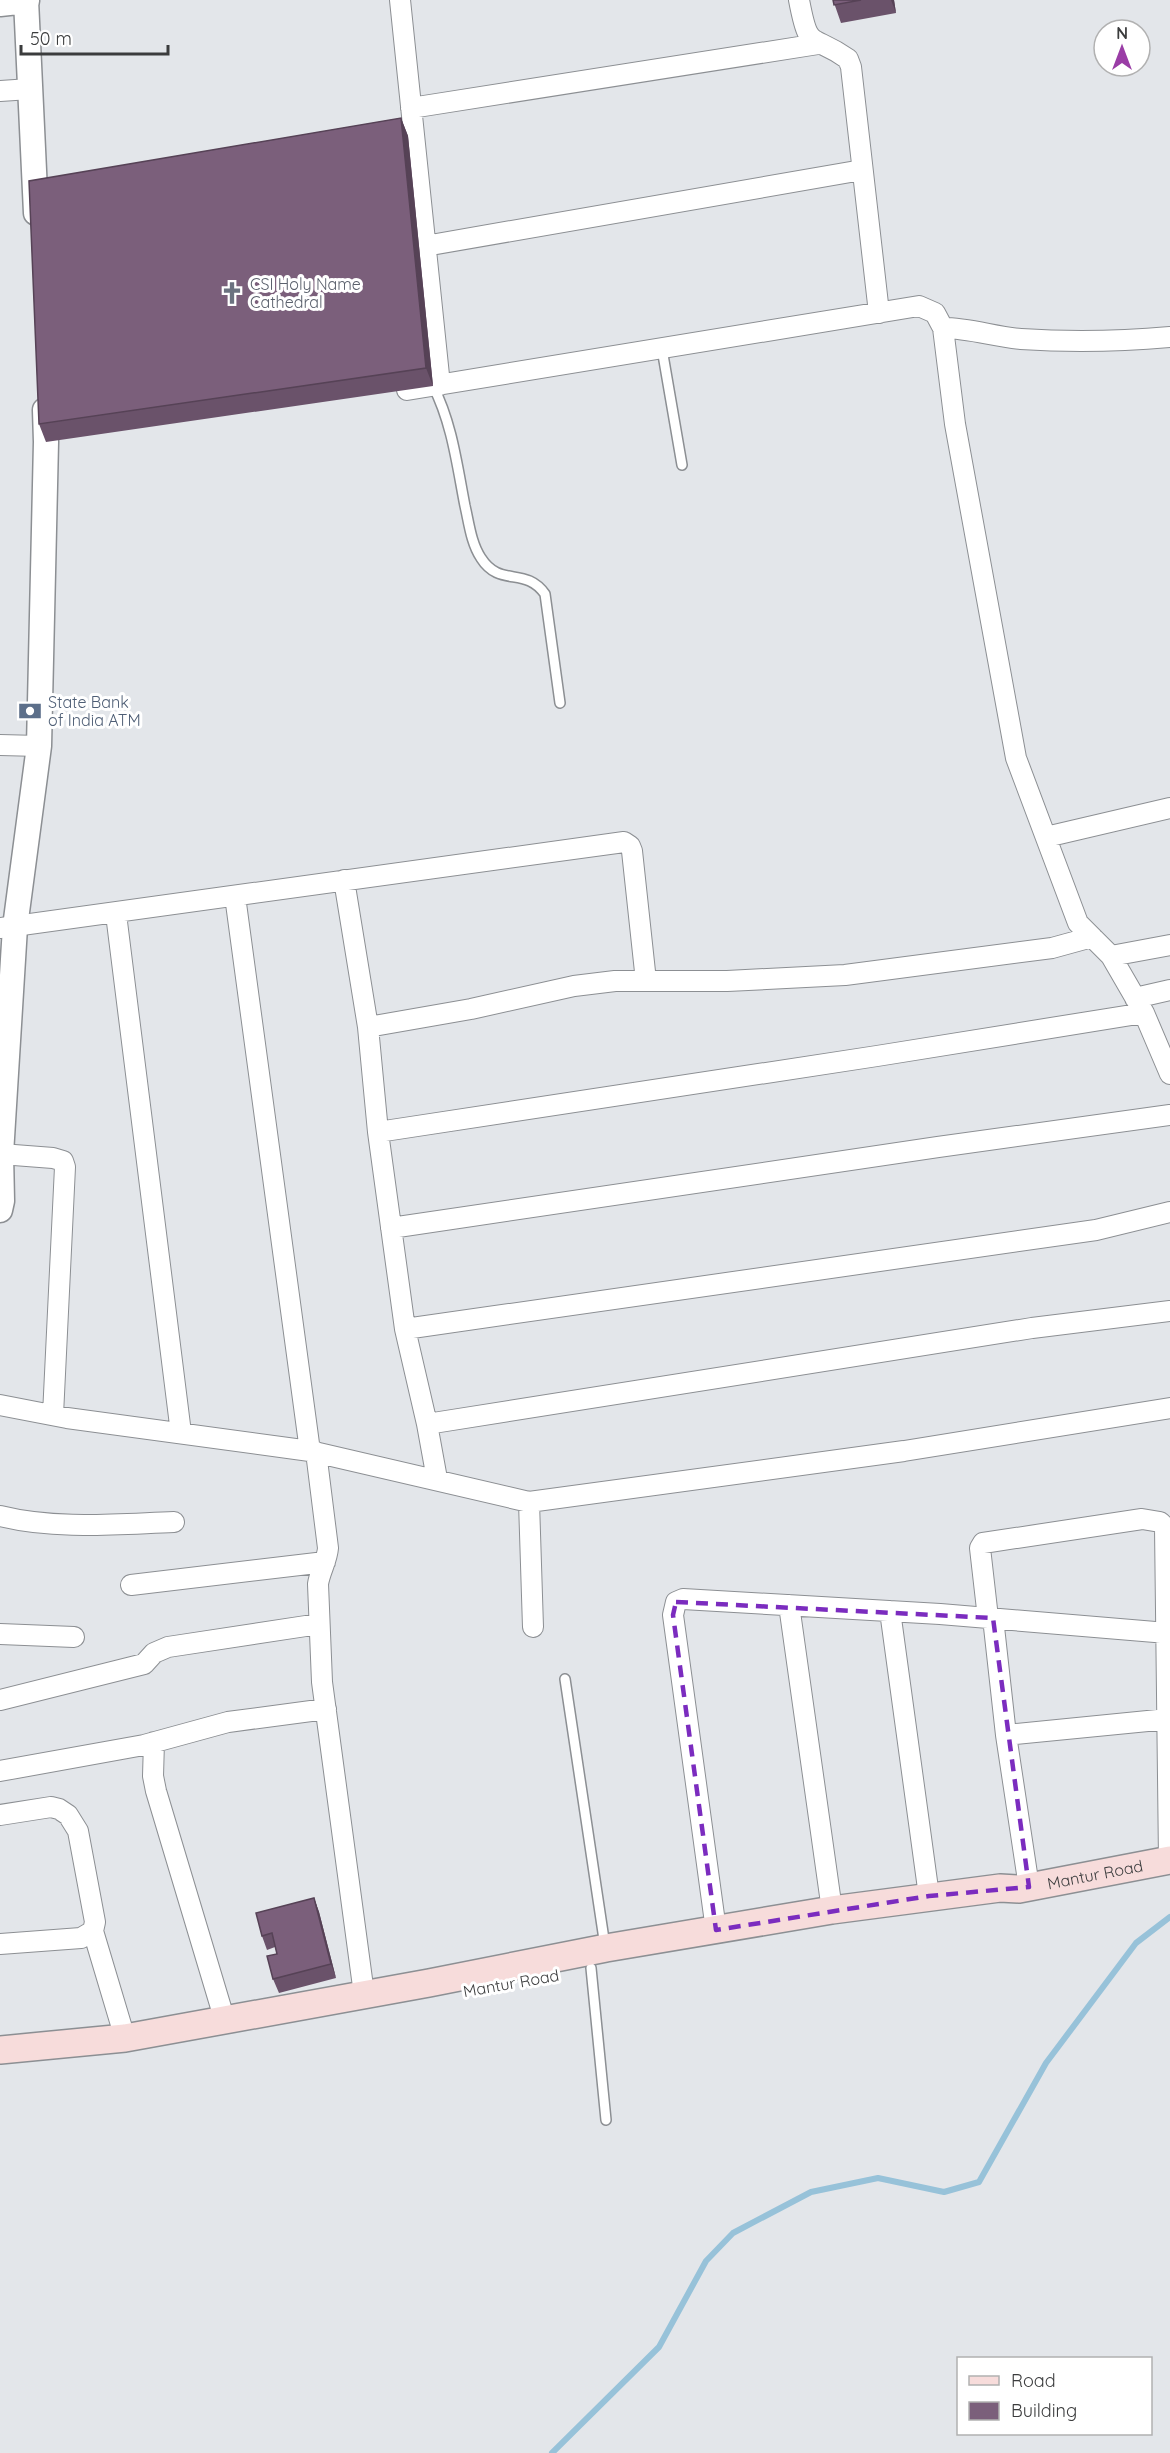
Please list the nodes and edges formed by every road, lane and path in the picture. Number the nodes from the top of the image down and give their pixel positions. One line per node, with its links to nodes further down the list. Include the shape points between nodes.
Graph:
1 (29, 0): 4 (street); 6 (street)
2 (400, 0): 8 (street)
3 (799, 0): 5 (street, via 808,36)
4 (0, 4)
5 (818, 44): 8 (street); 9 (street, via 848,59 851,67)
6 (30, 89): 7 (street); 10 (street)
7 (0, 92)
8 (411, 108): 11 (street)
9 (862, 170): 11 (street); 12 (street)
10 (37, 234)
11 (425, 246): 17 (street)
12 (879, 313): 13 (street, via 919,306 935,313); 15 (street)
13 (943, 328): 14 (street, via 1020,339); 24 (street, via 955,424 1016,758)
14 (1170, 337)
15 (662, 349): 17 (street); 19 (lane)
16 (44, 384): 22 (street, via 58,441)
17 (437, 386): 18 (street); 20 (lane, via 480,556 489,569 502,576 529,579 545,594)
18 (386, 393)
19 (682, 465)
20 (560, 703)
21 (0, 746): 22 (street)
22 (39, 746): 28 (street)
23 (1170, 808): 24 (street)
24 (1046, 837): 29 (street, via 1078,923)
25 (344, 880): 26 (street); 32 (street, via 624,842 633,851); 35 (street)
26 (235, 896): 27 (street); 50 (street)
27 (116, 914): 28 (street); 49 (street)
28 (8, 928): 39 (street)
29 (1092, 937): 31 (street); 32 (street, via 1052,948 845,975)
30 (1170, 945): 31 (street)
31 (1111, 956): 34 (street)
32 (646, 981): 35 (street, via 574,986)
33 (1170, 990): 34 (street)
34 (1139, 1005): 36 (street); 38 (street, via 877,1056)
35 (368, 1028): 38 (street)
36 (1168, 1062)
37 (1170, 1115): 42 (street)
38 (378, 1132): 42 (street)
39 (1, 1154): 40 (street); 47 (street, via 53,1158 63,1161 65,1167)
40 (0, 1210)
41 (1170, 1212): 44 (street, via 1096,1230)
42 (391, 1228): 44 (street)
43 (1170, 1311): 48 (street, via 1032,1328)
44 (405, 1329): 48 (street)
45 (0, 1405): 47 (street)
46 (1170, 1408): 52 (street, via 904,1451)
47 (53, 1415): 49 (street)
48 (427, 1424): 51 (street)
49 (181, 1433): 50 (street)
50 (313, 1452): 51 (street); 55 (street, via 328,1548)
51 (437, 1479): 52 (street)
52 (529, 1502): 61 (street)
53 (0, 1516): 54 (street, via 19,1521 79,1524)
54 (174, 1522)
55 (325, 1562): 56 (street); 60 (street, via 318,1584)
56 (131, 1585)
57 (789, 1605): 58 (street); 76 (street); 77 (street, via 683,1599 673,1609)
58 (890, 1611): 59 (street); 75 (street)
59 (991, 1618): 62 (street); 62 (street, via 980,1548 983,1543 1142,1519 1165,1527); 69 (street)
60 (319, 1624): 66 (street, via 168,1647 154,1653 144,1664); 67 (street)
61 (533, 1627)
62 (1167, 1633): 68 (street)
63 (0, 1634): 64 (street)
64 (74, 1637)
65 (565, 1679): 80 (lane)
66 (0, 1700)
67 (326, 1709): 70 (street, via 228,1722); 81 (street)
68 (1167, 1719): 69 (street); 73 (street)
69 (1006, 1735): 74 (street)
70 (154, 1742): 71 (street); 82 (street, via 156,1791)
71 (0, 1771)
72 (0, 1815): 78 (street, via 51,1807 68,1815 78,1831 94,1909)
73 (1170, 1860): 74 (main road, Mantur Road)
74 (1024, 1888): 75 (main road, Mantur Road); 80 (main road, Mantur Road, via 1003,1899)
75 (929, 1896): 76 (main road, Mantur Road)
76 (832, 1910): 77 (main road, Mantur Road)
77 (716, 1930): 80 (main road, Mantur Road)
78 (93, 1931): 79 (street, via 81,1938); 83 (street)
79 (0, 1944)
80 (599, 1958): 81 (main road, Mantur Road); 85 (main road, Mantur Road, via 133,2051); 86 (lane)
81 (364, 1994): 82 (main road, Mantur Road)
82 (225, 2021): 83 (main road, Mantur Road)
83 (125, 2038): 84 (main road, Mantur Road)
84 (0, 2050)
85 (0, 2067)
86 (606, 2120)

